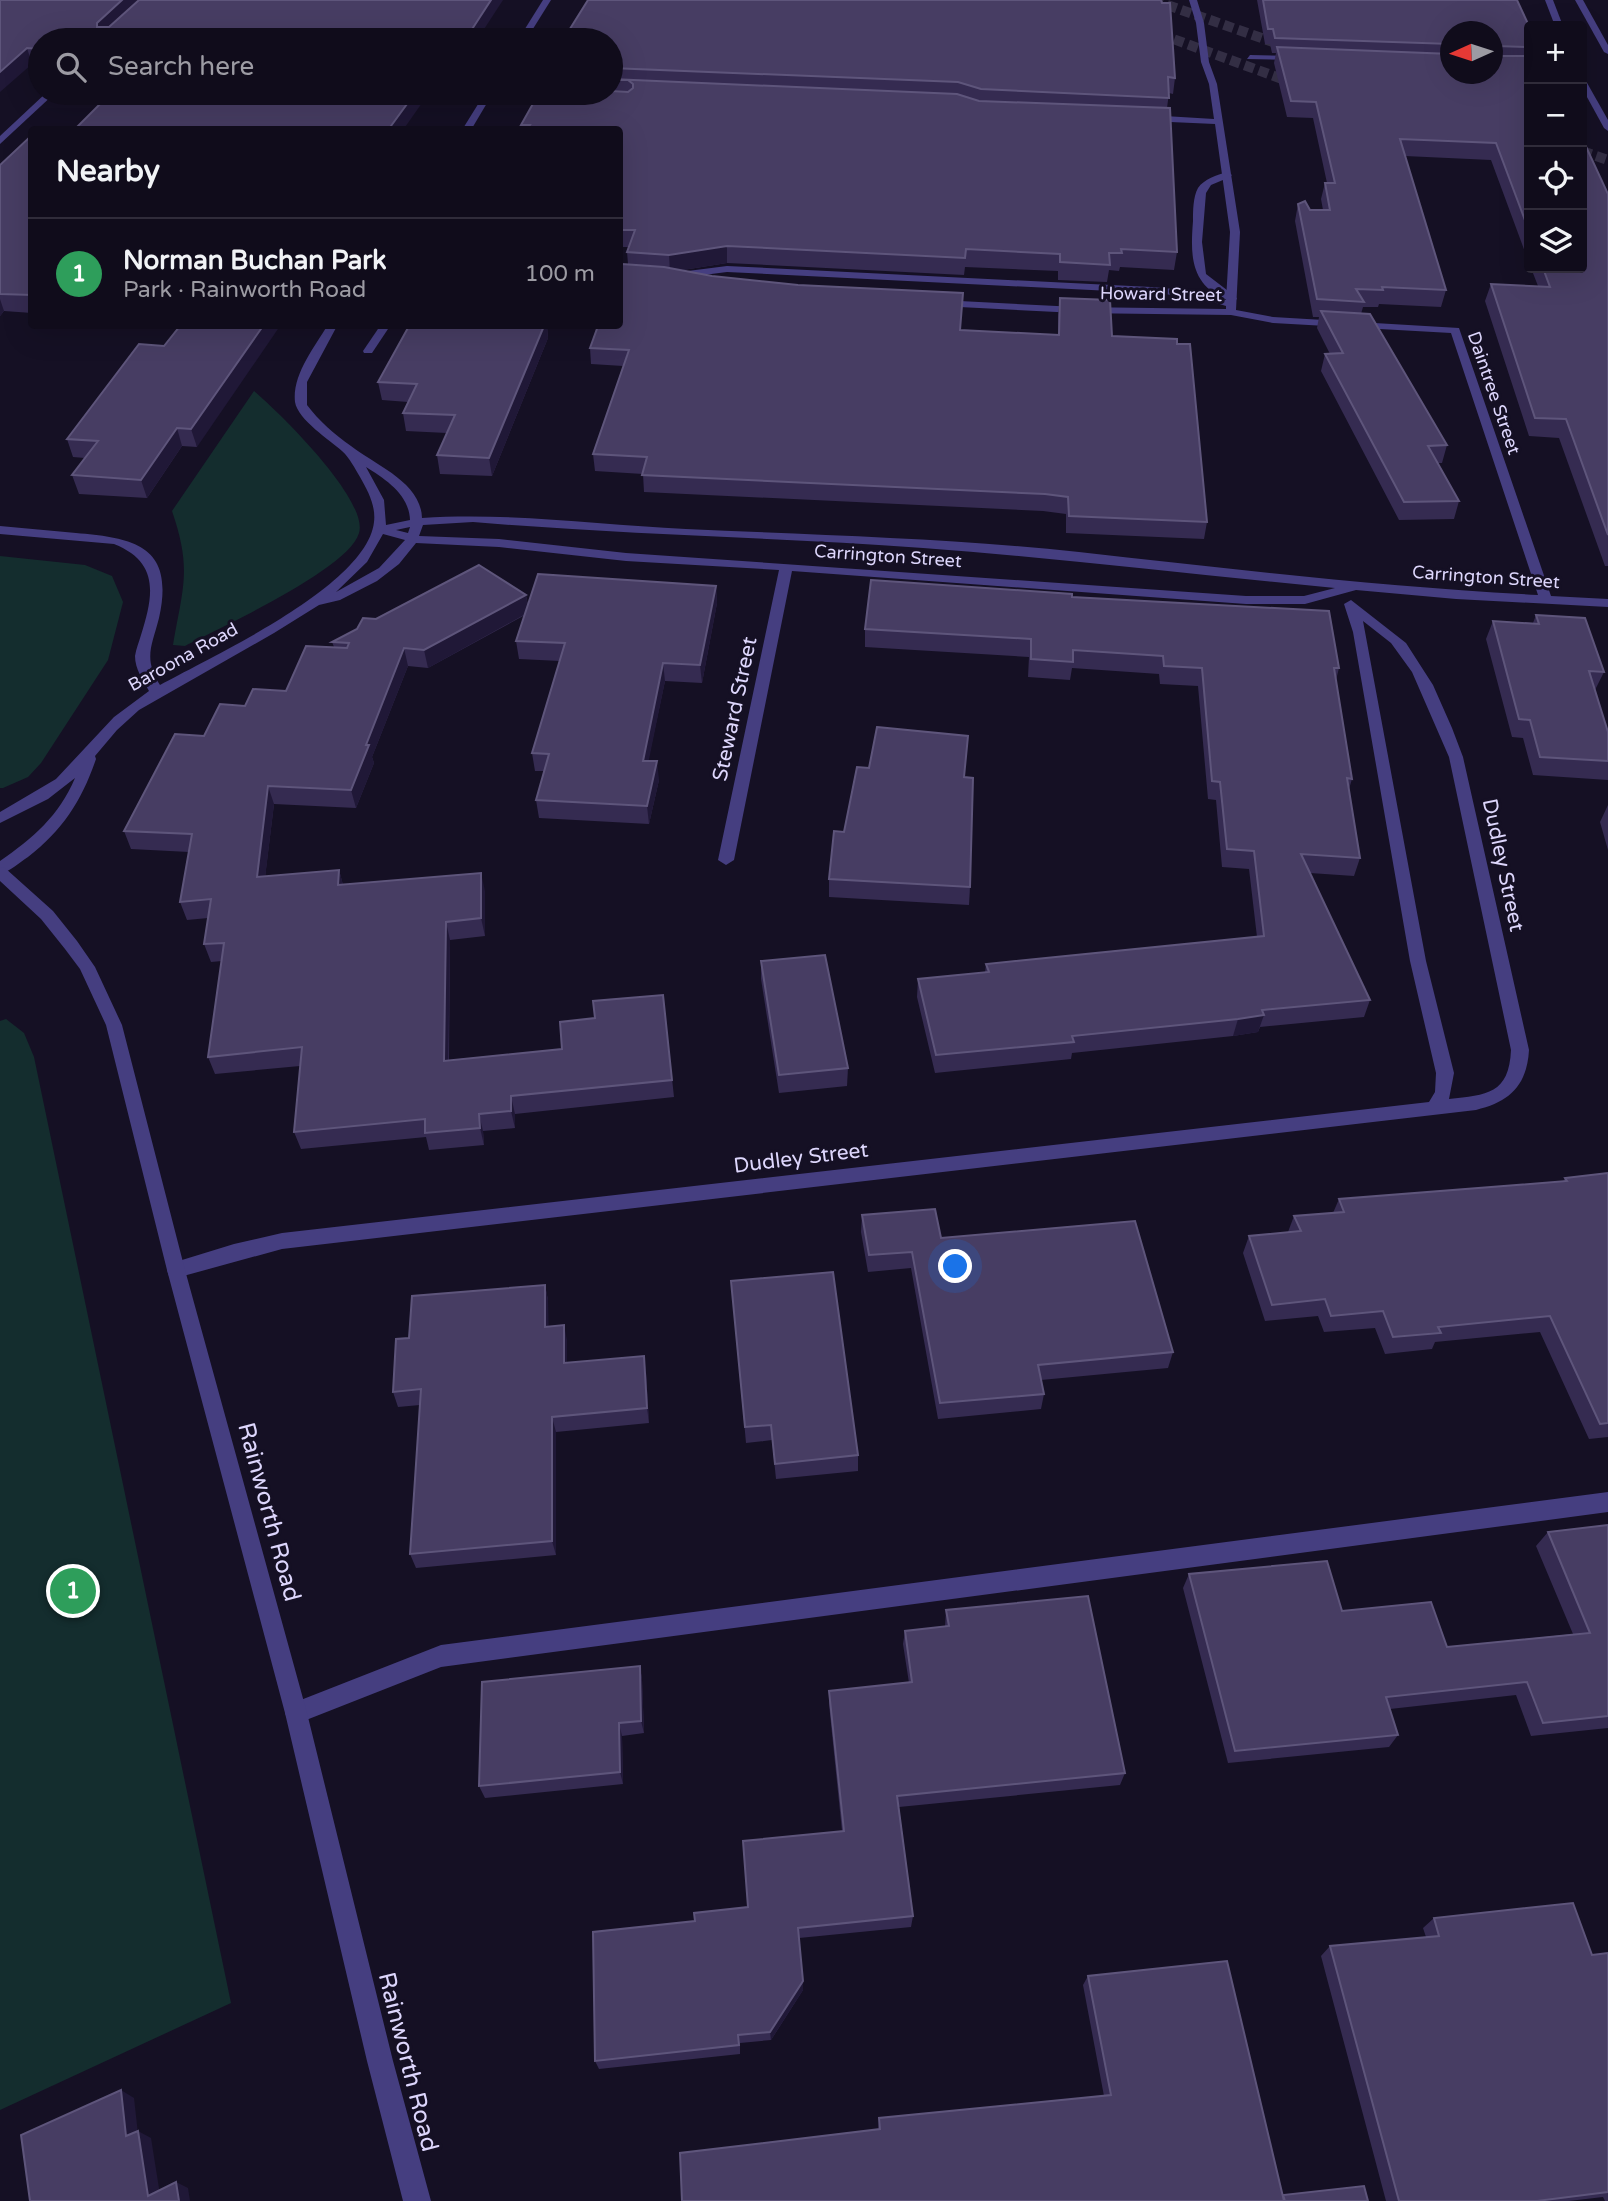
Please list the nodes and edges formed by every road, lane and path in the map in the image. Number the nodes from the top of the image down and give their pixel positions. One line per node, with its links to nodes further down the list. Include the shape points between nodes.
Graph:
1 (547, 0): 6 (street)
2 (1193, 0): 14 (street, Howard Street)
3 (1549, 0): 5 (street)
4 (1579, 0): 7 (street)
5 (1557, 21)
6 (530, 28)
7 (1608, 52)
8 (1250, 57): 9 (street)
9 (1302, 59)
10 (1584, 84): 16 (street)
11 (38, 105): 17 (street)
12 (482, 105): 15 (street)
13 (1142, 118): 14 (street)
14 (1219, 122): 18 (street, Howard Street)
15 (469, 126)
16 (1608, 128)
17 (0, 141)
18 (1227, 175): 21 (street, Howard Street, via 1236,247); 21 (street, via 1200,193 1198,259 1199,272)
19 (699, 284): 21 (street, Howard Street, via 665,277 727,270 1091,287 1198,294)
20 (934, 303): 21 (street, Howard Street, via 1108,311)
21 (1232, 305): 32 (street, Daintree Street, via 1273,320 1455,330)
22 (330, 329): 25 (street, via 305,372 300,401)
23 (382, 329): 24 (street)
24 (368, 351)
25 (349, 451): 26 (street, via 406,492); 28 (street, via 379,501)
26 (416, 522): 28 (street, Carrington Street); 29 (street, Baroona Road); 31 (street, Carrington Street, via 478,518 919,544 1078,556)
27 (0, 530): 36 (street, via 116,540 143,552 157,581 142,656)
28 (379, 530): 29 (street, Carrington Street); 35 (street, Baroona Road, via 356,565)
29 (411, 540): 30 (street, Carrington Street); 35 (street, Baroona Road, via 374,576)
30 (786, 567): 31 (street, Carrington Street, via 1278,601 1310,599); 39 (street, Steward Street)
31 (1341, 586): 32 (street, Carrington Street); 34 (street, Dudley Street)
32 (1546, 600): 33 (street, Carrington Street)
33 (1608, 603)
34 (1351, 604): 41 (street, Dudley Street, via 1360,632 1418,961 1444,1073 1445,1089); 41 (street, Dudley Street, via 1400,645 1447,733 1464,789 1520,1051 1517,1076 1504,1094 1486,1102)
35 (298, 613): 36 (street, Baroona Road)
36 (157, 692): 37 (street, Baroona Road, via 124,714)
37 (96, 746): 38 (street, Baroona Road, via 56,787); 40 (street, Baroona Road, via 78,794 64,816)
38 (0, 818)
39 (726, 860)
40 (0, 871): 42 (street, Rainworth Road, via 71,945 109,1010)
41 (1434, 1108): 42 (street, Dudley Street, via 282,1241)
42 (176, 1270): 44 (street, Rainworth Road)
43 (1608, 1502): 44 (street, via 441,1656)
44 (296, 1713): 45 (street, Rainworth Road)
45 (416, 2201)

